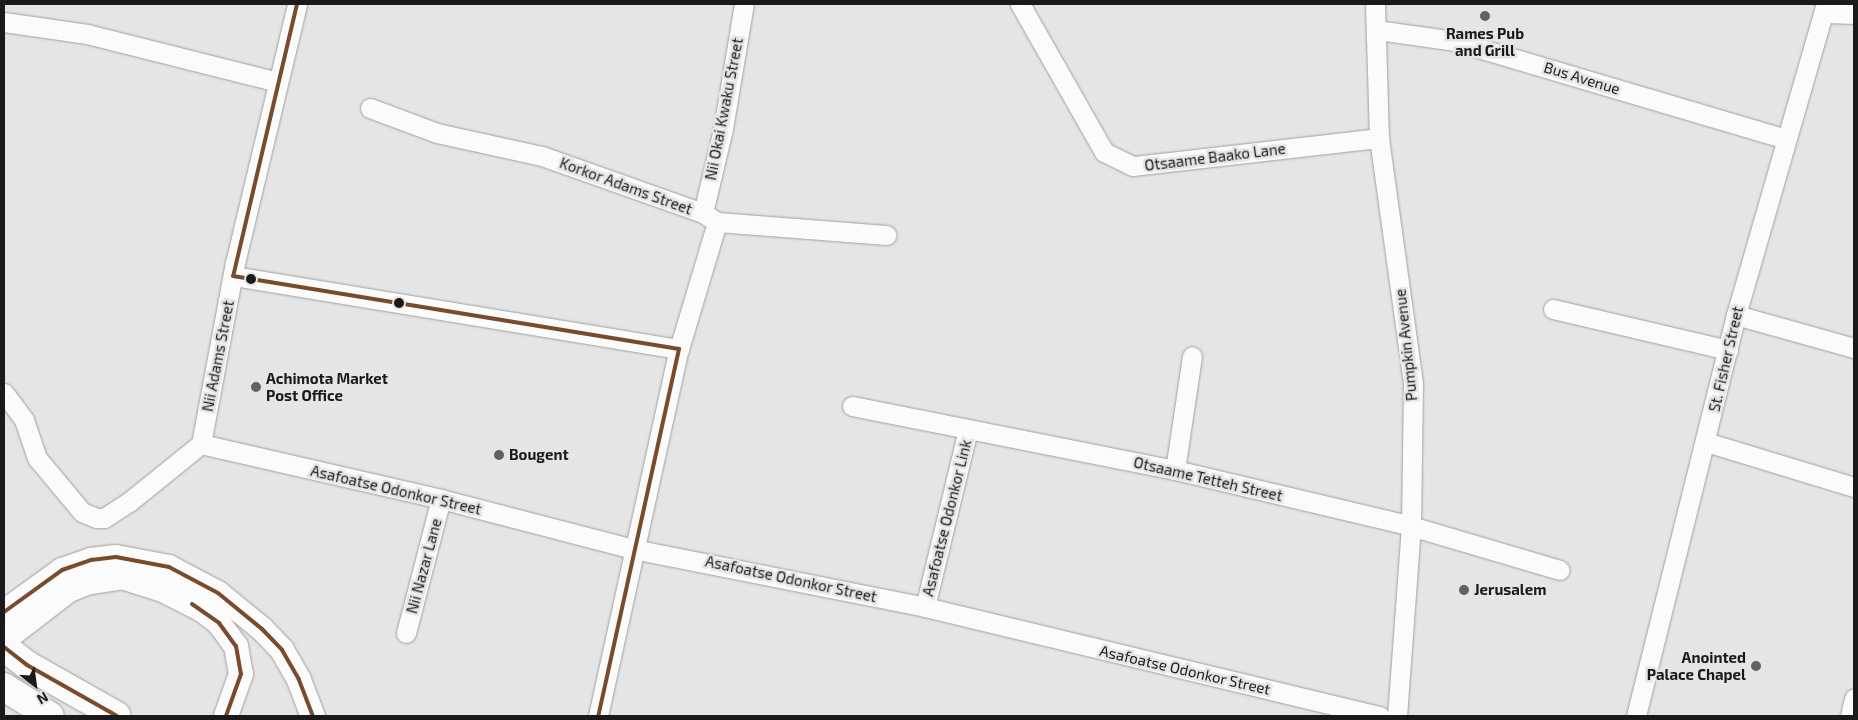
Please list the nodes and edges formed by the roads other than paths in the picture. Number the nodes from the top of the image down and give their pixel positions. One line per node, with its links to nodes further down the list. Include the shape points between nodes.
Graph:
1 (297, 4): 9 (street, Nii Adams Street)
2 (744, 4): 13 (street, Nii Okai Kwaku Street)
3 (1020, 4): 11 (street, Otsaame Baako Lane, via 1104,152 1133,166)
4 (1375, 4): 8 (street, Pumpkin Avenue)
5 (1826, 8): 6 (street); 12 (street, St. Fisher Street)
6 (1854, 14)
7 (4, 22): 9 (street, via 87,34)
8 (1376, 30): 11 (street, Pumpkin Avenue); 12 (street, Bus Avenue, via 1455,41)
9 (278, 82): 15 (street, Nii Adams Street)
10 (370, 108): 13 (street, Korkor Adams Street, via 437,133 542,156)
11 (1379, 138): 30 (street, Pumpkin Avenue, via 1413,384)
12 (1785, 139): 17 (street, St. Fisher Street)
13 (710, 218): 14 (street, Korkor Adams Street); 19 (street, Nii Okai Kwaku Street)
14 (887, 235)
15 (233, 276): 19 (street); 26 (street, Nii Adams Street)
16 (1552, 309): 20 (street)
17 (1736, 315): 18 (street); 20 (street, St. Fisher Street)
18 (1854, 348)
19 (679, 349): 31 (street, Nii Okai Kwaku Street)
20 (1728, 350): 25 (street, St. Fisher Street)
21 (1192, 356): 27 (street)
22 (4, 394): 26 (street, via 24,420 37,458 82,512 96,518 104,518 129,502)
23 (852, 406): 24 (street, Otsaame Tetteh Street)
24 (968, 429): 27 (street, Otsaame Tetteh Street); 33 (street, Asafoatse Odonkor Link)
25 (1706, 442): 28 (street); 46 (street, St. Fisher Street)
26 (201, 444): 29 (street, Asafoatse Odonkor Street)
27 (1175, 470): 30 (street, Otsaame Tetteh Street)
28 (1854, 487)
29 (441, 499): 31 (street, Asafoatse Odonkor Street); 35 (street, Nii Nazar Lane)
30 (1411, 526): 32 (street, Otsaame Tetteh Street); 45 (street, Pumpkin Avenue)
31 (633, 549): 33 (street, Asafoatse Odonkor Street); 43 (street, Nii Okai Kwaku Street)
32 (1560, 570)
33 (925, 607): 44 (street, Asafoatse Odonkor Street)
34 (10, 626): 41 (main road, via 86,583 122,577 163,590 202,610 219,623 236,646 240,674); 42 (main road, via 62,570 91,560 116,557 169,567 218,593 262,629 290,665)
35 (406, 633)
36 (4, 647): 40 (highway, via 27,665)
37 (4, 687): 39 (highway)
38 (1854, 698): 47 (street)
39 (50, 716)
40 (116, 716)
41 (226, 716)
42 (313, 716)
43 (598, 716)
44 (1380, 716)
45 (1397, 716)
46 (1636, 716)
47 (1850, 716)

